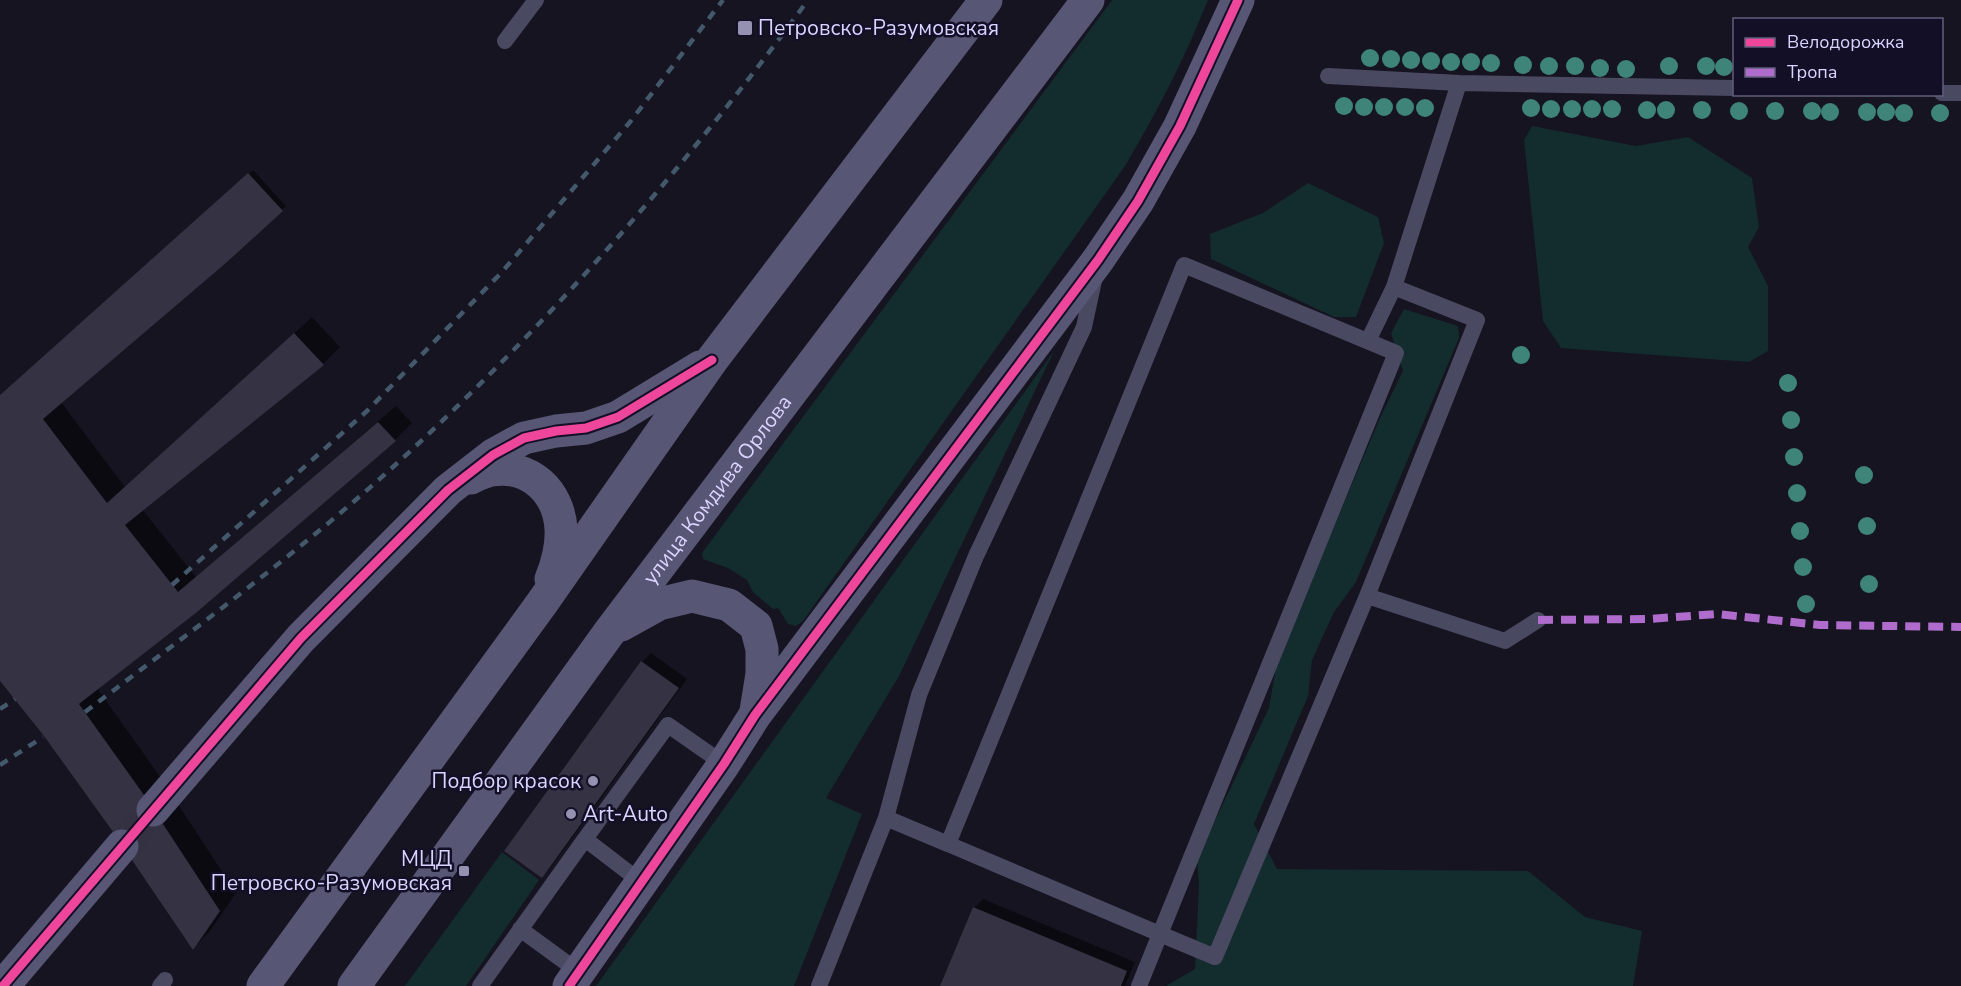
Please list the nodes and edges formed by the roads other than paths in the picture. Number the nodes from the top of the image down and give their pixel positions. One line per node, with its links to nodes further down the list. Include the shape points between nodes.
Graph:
1 (536, 0): 5 (lane)
2 (986, 0): 14 (street)
3 (1088, 0): 19 (street, улица Комдива Орлова)
4 (1238, 0): 11 (street, via 1180,126 1138,201)
5 (505, 41)
6 (1328, 76): 7 (lane)
7 (1459, 83): 8 (lane); 12 (lane)
8 (1733, 88)
9 (1943, 93): 10 (lane)
10 (1961, 93)
11 (1098, 260): 20 (street); 23 (lane, via 1084,327 976,556 919,695)
12 (1394, 287): 13 (lane); 16 (lane, via 1477,320)
13 (1368, 341): 25 (lane, via 1184,265); 29 (lane, via 1396,353)
14 (712, 360): 15 (street, via 618,417 586,428 524,438 493,455); 17 (street)
15 (448, 490): 17 (street, via 492,470 516,470 540,481 556,502 562,530 556,566); 22 (street, via 301,638)
16 (1367, 596): 18 (lane, via 1505,641); 29 (lane, via 1215,957)
17 (542, 603): 32 (street)
18 (1538, 620)
19 (611, 630): 20 (street, via 659,604 692,596 729,605 756,627 762,649); 33 (street, улица Комдива Орлова)
20 (755, 715): 21 (street)
21 (724, 764): 24 (lane, via 668,725); 27 (street)
22 (153, 810)
23 (886, 818): 25 (lane); 35 (lane)
24 (585, 838): 27 (lane); 28 (lane)
25 (948, 844): 29 (lane)
26 (122, 846): 31 (street)
27 (642, 882): 30 (street)
28 (520, 929): 30 (lane); 34 (lane)
29 (1160, 934): 36 (lane)
30 (574, 979)
31 (3, 986)
32 (263, 986)
33 (354, 986)
34 (480, 986)
35 (819, 986)
36 (1139, 986)

